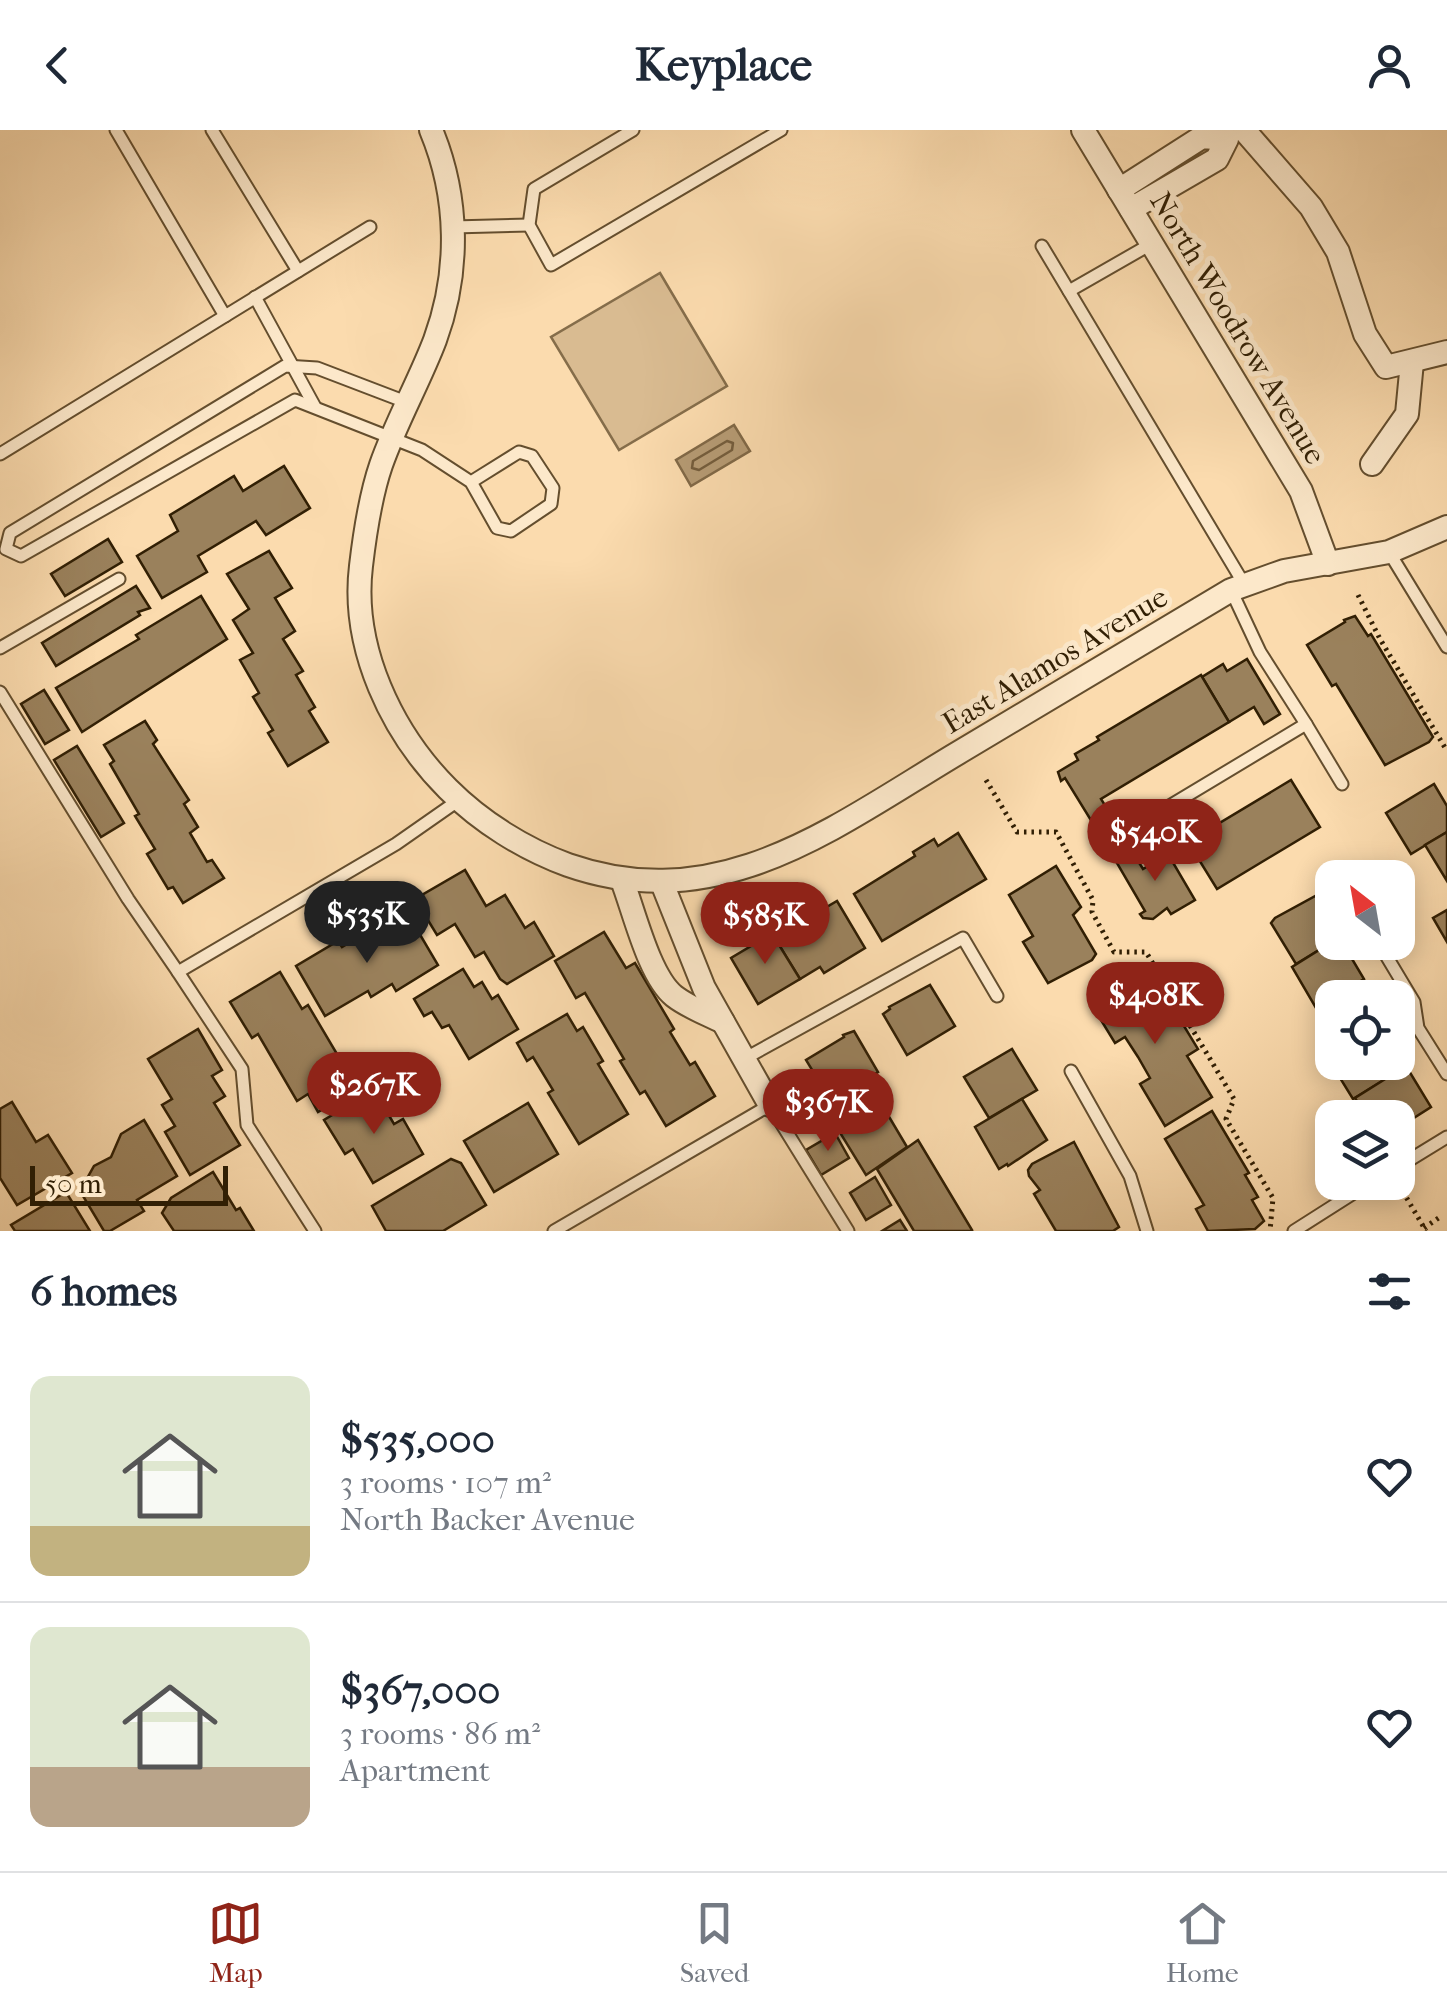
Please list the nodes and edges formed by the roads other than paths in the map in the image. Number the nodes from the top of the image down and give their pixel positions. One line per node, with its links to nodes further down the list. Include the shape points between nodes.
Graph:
1 (116, 130): 17 (lane)
2 (212, 130): 14 (lane)
3 (431, 130): 11 (street, East Alamos Avenue)
4 (634, 130): 9 (lane, via 534,189)
5 (782, 130): 9 (lane, via 552,265)
6 (1083, 130): 8 (street, North Woodrow Avenue)
7 (1237, 133): 8 (street, via 1202,138); 19 (street, via 1312,207 1338,252 1365,334 1386,367)
8 (1125, 200): 12 (street, North Woodrow Avenue)
9 (528, 225): 11 (lane)
10 (370, 227): 14 (lane)
11 (453, 227): 21 (street, East Alamos Avenue, via 447,300)
12 (1151, 244): 15 (lane); 30 (street, North Woodrow Avenue, via 1300,491)
13 (1042, 246): 15 (lane)
14 (298, 271): 16 (lane)
15 (1069, 291): 32 (lane)
16 (255, 297): 17 (lane); 20 (lane)
17 (225, 316): 24 (lane)
18 (1447, 352): 19 (street)
19 (1412, 362): 25 (street, via 1408,414)
20 (295, 366): 21 (lane); 22 (lane); 28 (lane, via 10,533)
21 (406, 402): 23 (street, East Alamos Avenue)
22 (315, 407): 23 (lane); 28 (lane, via 295,400 21,556)
23 (392, 438): 26 (lane); 38 (street, East Alamos Avenue, via 370,510 360,572 362,618 389,709 418,756)
24 (0, 454)
25 (1372, 464)
26 (472, 482): 26 (lane, via 519,452 532,456 553,488 552,504 511,531 497,528)
27 (1447, 527): 29 (street, East Alamos Avenue)
28 (3, 550)
29 (1389, 552): 30 (street, East Alamos Avenue); 34 (lane)
30 (1328, 564): 32 (street, East Alamos Avenue)
31 (120, 579): 33 (lane)
32 (1238, 587): 36 (lane, via 1260,652); 41 (street, East Alamos Avenue, via 816,838 768,861)
33 (0, 648)
34 (1447, 648)
35 (0, 692): 43 (lane)
36 (1306, 724): 37 (lane); 39 (lane)
37 (1342, 784)
38 (459, 800): 40 (street, East Alamos Avenue, via 550,858); 43 (lane)
39 (1118, 837)
40 (622, 880): 41 (street, East Alamos Avenue); 45 (street, via 668,990)
41 (662, 883): 45 (street)
42 (1389, 960): 48 (lane)
43 (178, 972): 53 (lane, via 242,1070 247,1126)
44 (997, 996): 46 (lane, via 963,938)
45 (723, 1022): 46 (street)
46 (744, 1059): 49 (street)
47 (1071, 1071): 56 (lane, via 1130,1176)
48 (1447, 1074)
49 (770, 1106): 54 (lane); 55 (lane)
50 (1447, 1137): 51 (lane)
51 (1415, 1156)
52 (1343, 1200): 57 (lane)
53 (315, 1231)
54 (554, 1231)
55 (848, 1231)
56 (1147, 1231)
57 (1294, 1231)

